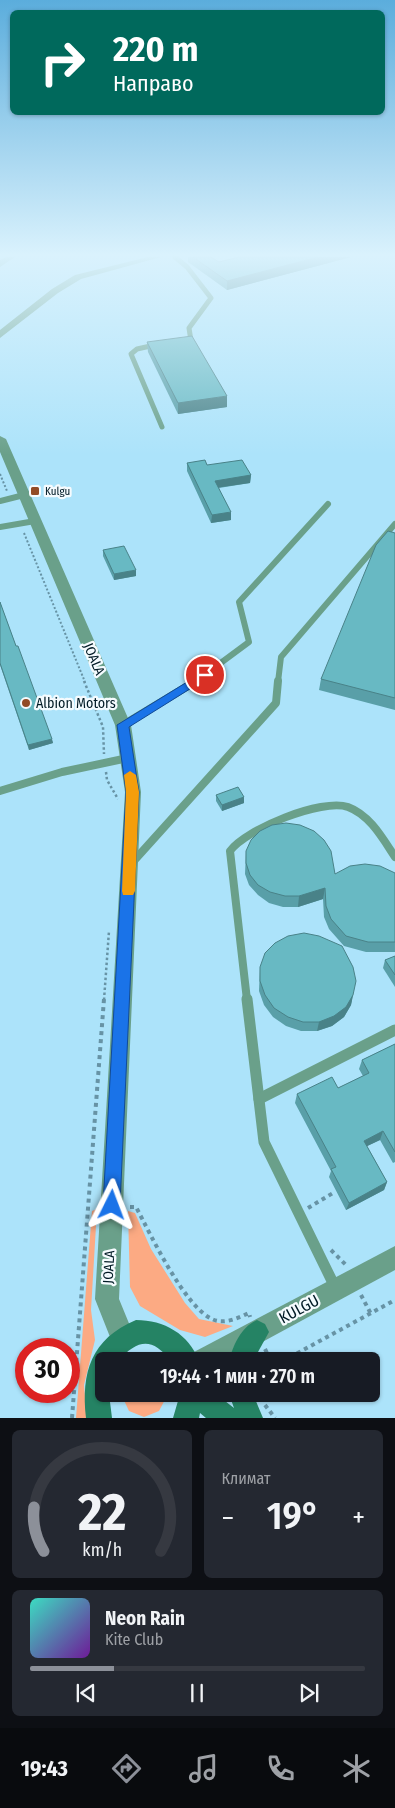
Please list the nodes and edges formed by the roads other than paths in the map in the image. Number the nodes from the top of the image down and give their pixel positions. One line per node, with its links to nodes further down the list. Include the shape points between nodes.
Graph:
1 (15, 323): 3 (street)
2 (193, 323): 4 (lane, via 189,328 191,341)
3 (0, 335)
4 (183, 342)
5 (158, 344): 6 (lane, via 137,349 131,354)
6 (162, 427)
7 (0, 440): 8 (street, JOALA)
8 (17, 497): 9 (lane); 11 (street, JOALA)
9 (0, 501)
10 (328, 504): 14 (lane, via 239,602 249,642 190,686)
11 (27, 522): 13 (lane); 14 (street, JOALA)
12 (395, 524): 18 (lane, via 281,657 276,703)
13 (0, 527)
14 (123, 725): 15 (street, JOALA)
15 (128, 758): 16 (lane); 18 (street, JOALA, via 132,792)
16 (0, 790)
17 (395, 857): 20 (lane, via 366,818 352,807 339,803 326,804 249,833 232,846 229,856)
18 (130, 866): 24 (street, JOALA, via 107,1299)
19 (395, 1030): 20 (lane)
20 (259, 1099): 22 (lane, via 264,1142)
21 (395, 1257): 22 (street, KULGU)
22 (345, 1284): 23 (street, KULGU)
23 (257, 1332): 26 (street, KULGU); 27 (main road)
24 (123, 1338): 25 (main road, via 149,1331 164,1335); 31 (main road, via 106,1354 99,1370 95,1388)
25 (182, 1352)
26 (220, 1352)
27 (243, 1352)
28 (190, 1402): 32 (main road)
29 (206, 1402): 33 (main road)
30 (244, 1402): 34 (main road)
31 (99, 1418)
32 (186, 1418)
33 (226, 1418)
34 (250, 1418)

